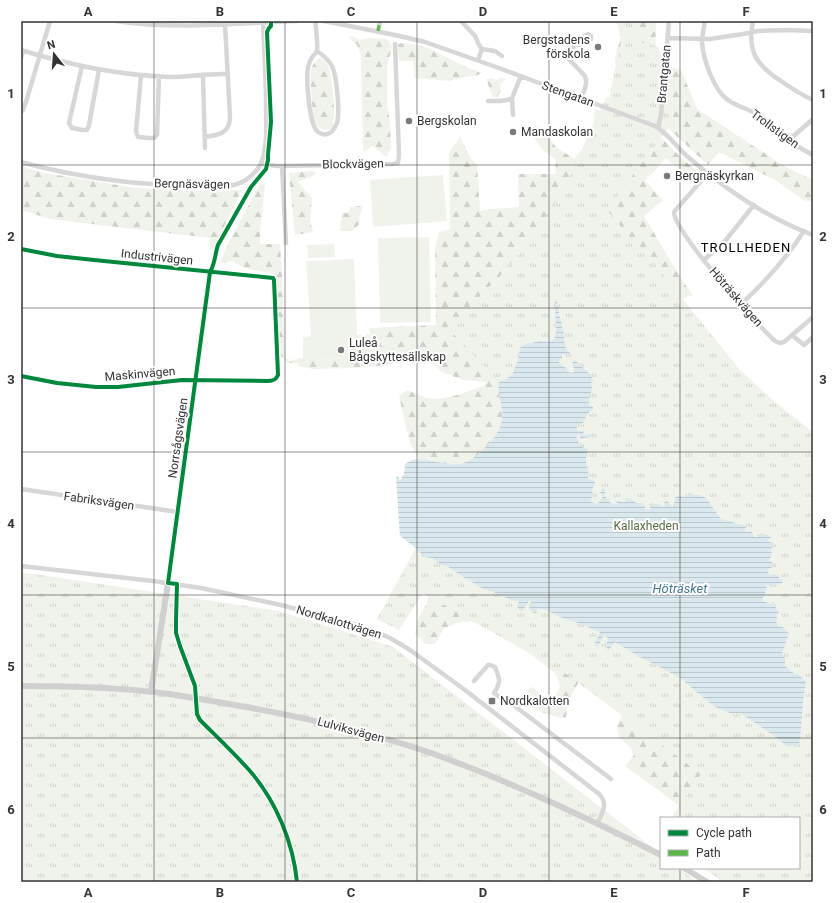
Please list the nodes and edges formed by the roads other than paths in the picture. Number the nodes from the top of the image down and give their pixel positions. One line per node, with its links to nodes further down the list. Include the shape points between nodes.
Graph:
1 (50, 21): 24 (street)
2 (116, 21): 12 (street, via 170,26)
3 (297, 21): 10 (street)
4 (315, 21): 23 (street)
5 (324, 21): 14 (street, Stengatan)
6 (380, 21): 14 (street)
7 (669, 21): 17 (street, Brantgatan)
8 (705, 21): 18 (street, Trollstigen)
9 (753, 21): 16 (street)
10 (263, 22): 13 (street); 48 (street, Bergnäsvägen, via 267,124)
11 (462, 22): 21 (street, via 475,36)
12 (205, 23): 13 (street)
13 (226, 24): 30 (street)
14 (378, 31): 27 (street, Stengatan, via 426,42)
15 (813, 31): 16 (street)
16 (751, 32): 18 (street); 37 (street, via 754,53 763,68 781,82)
17 (668, 38): 18 (street); 42 (street, Brantgatan)
18 (702, 39): 44 (street, Trollstigen, via 706,62 724,97 759,115)
19 (395, 44): 49 (street, Blockvägen, via 398,163)
20 (576, 45): 36 (street, via 566,56 585,76 586,86)
21 (482, 49): 25 (street, via 495,51); 27 (street)
22 (22, 50): 24 (street); 26 (street)
23 (317, 51): 23 (street, via 332,67 336,83 337,123 332,132 325,134 315,129 310,111 308,70 310,61)
24 (40, 55): 28 (street); 39 (street)
25 (502, 56)
26 (21, 58)
27 (478, 60): 34 (street, Stengatan)
28 (82, 66): 29 (street); 29 (street, via 69,122 72,128 87,130)
29 (99, 70): 31 (street)
30 (228, 74): 33 (street); 43 (street, via 229,125 218,135)
31 (141, 75): 32 (street); 32 (street, via 136,132 138,137 149,138 157,135)
32 (159, 76): 33 (street)
33 (203, 76): 43 (street)
34 (521, 76): 35 (street); 36 (street, Stengatan)
35 (512, 98): 38 (street); 40 (street)
36 (581, 98): 42 (street, Stengatan)
37 (813, 100)
38 (488, 101)
39 (21, 112)
40 (513, 115)
41 (813, 119): 44 (street)
42 (658, 128): 50 (street, Stengatan)
43 (205, 137): 45 (street)
44 (789, 140): 46 (street, Trollstigen)
45 (205, 148)
46 (813, 155)
47 (21, 162): 48 (street, Bergnäsvägen, via 120,182 216,186 242,182 252,176)
48 (261, 162): 49 (street, Blockvägen)
49 (282, 166): 54 (street)
50 (708, 174): 51 (street, Stengatan); 56 (street, Höträskvägen, via 674,214)
51 (754, 205): 52 (street, Stengatan); 56 (street, via 725,241)
52 (804, 232): 53 (street, Stengatan); 58 (street, via 780,265)
53 (813, 235)
54 (286, 243)
55 (21, 249): 57 (street, Industrivägen, via 57,256)
56 (704, 260): 58 (street, Höträskvägen)
57 (210, 272): 63 (main road, Norrsågsvägen); 64 (street, Industrivägen, via 274,280 278,375 273,380)
58 (741, 304): 60 (street, Höträskvägen, via 777,342 784,342)
59 (813, 317): 60 (street)
60 (793, 336): 61 (street, via 804,345)
61 (813, 337)
62 (21, 376): 63 (street, Maskinvägen, via 96,387)
63 (196, 380): 64 (street, Maskinvägen); 66 (main road, Norrsågsvägen)
64 (262, 381)
65 (21, 490): 66 (street, Fabriksvägen)
66 (178, 512): 68 (main road, Norrsågsvägen)
67 (21, 566): 68 (street, Nordkalottvägen)
68 (168, 583): 71 (main road, Norrsågsvägen); 73 (street, Nordkalottvägen, via 243,596 317,614 374,631 408,648 599,794 604,806)
69 (474, 681): 72 (street, via 488,665 495,667 500,683 494,693 518,708)
70 (21, 686): 71 (main road, Lulviksvägen)
71 (151, 692): 73 (main road, Lulviksvägen, via 274,712 378,737 482,772)
72 (611, 779)
73 (597, 824): 74 (main road, Lulviksvägen)
74 (660, 855)
75 (686, 869): 76 (main road)
76 (707, 882)

